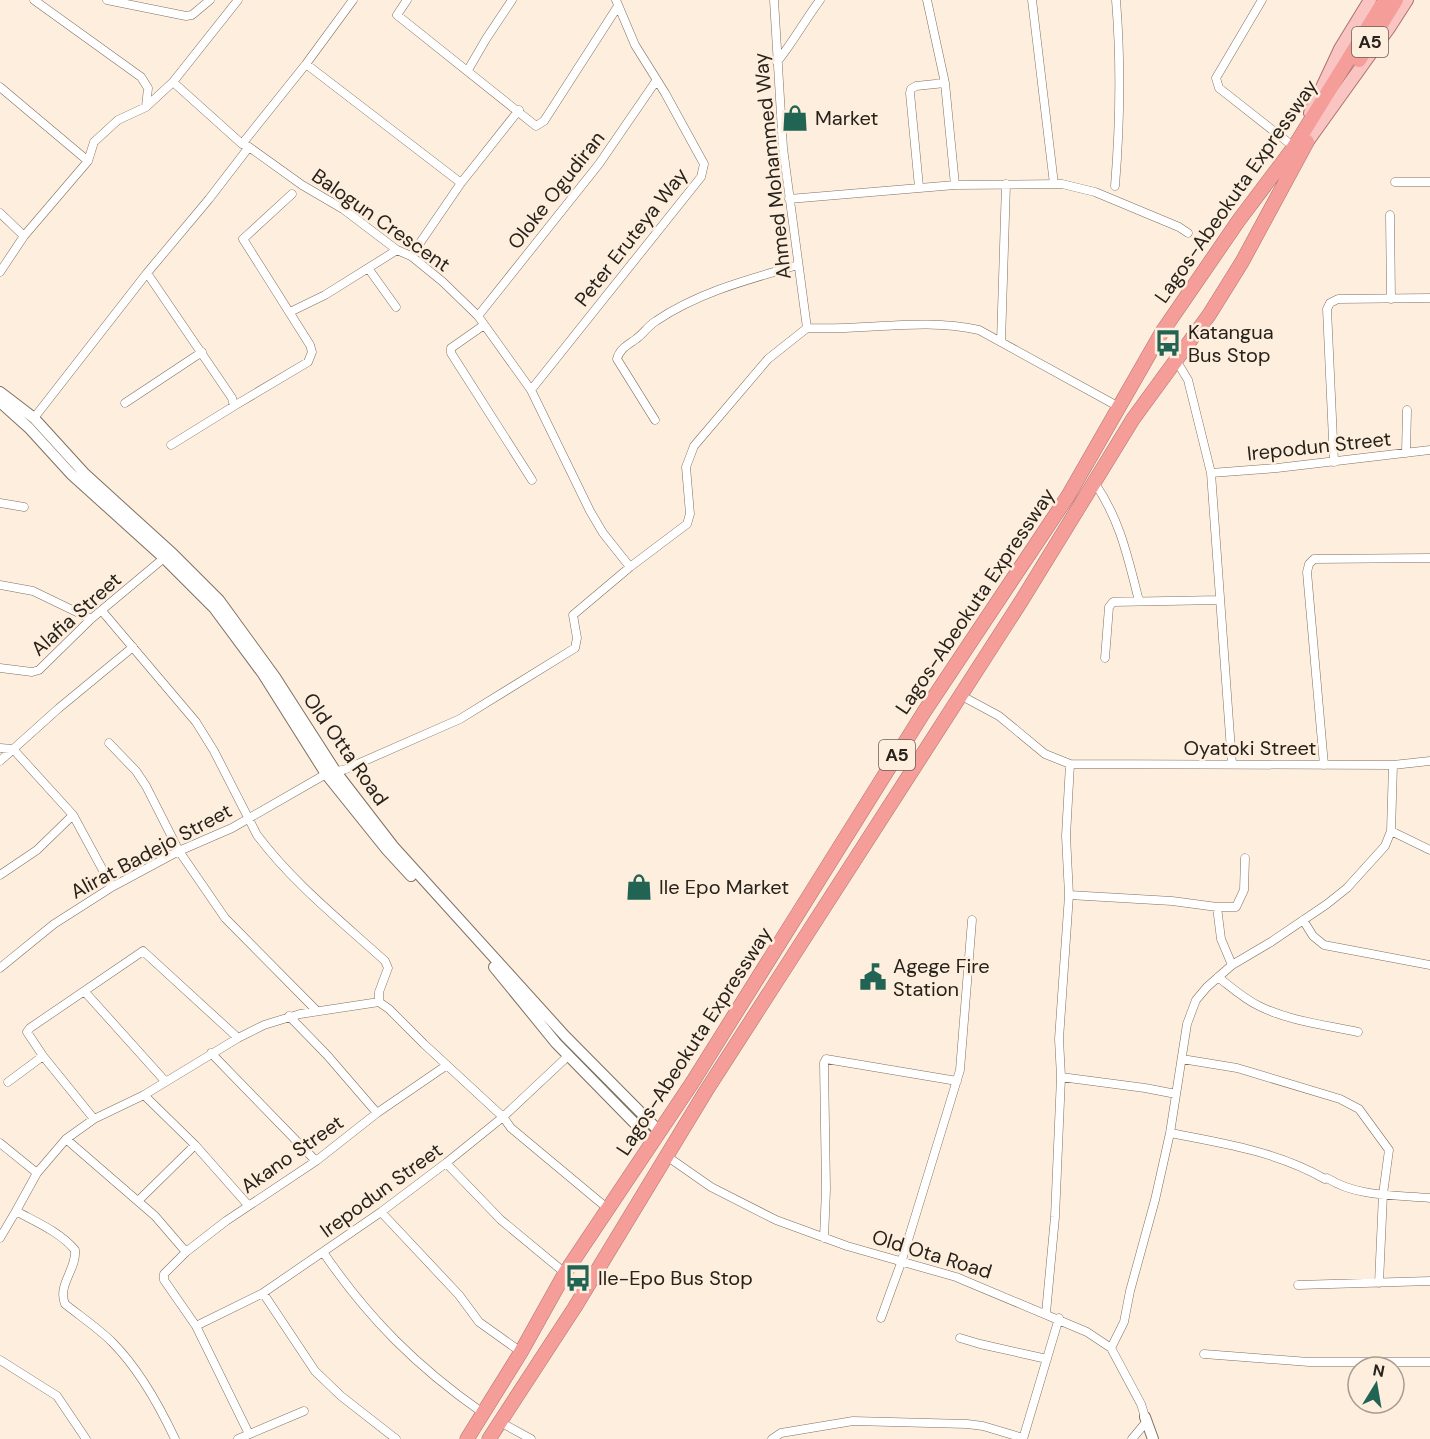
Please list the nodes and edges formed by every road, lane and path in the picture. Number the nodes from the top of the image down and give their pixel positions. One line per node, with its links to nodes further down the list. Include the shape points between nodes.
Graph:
1 (34, 0): 19 (street)
2 (107, 0): 3 (street, via 186,16)
3 (210, 0)
4 (238, 0): 24 (street)
5 (353, 0): 21 (street)
6 (406, 0): 22 (street, via 397,15)
7 (512, 0): 22 (street)
8 (774, 0): 20 (street, Ahmed Mohammed Way)
9 (820, 0): 20 (street)
10 (927, 0): 25 (street)
11 (1032, 0): 36 (street)
12 (1116, 0): 38 (street, via 1119,54)
13 (1262, 0): 30 (street, via 1216,83)
14 (1370, 0): 30 (main road, via 1332,64)
15 (1385, 0): 30 (highway, Lagos-Abeokuta Expressway / A5)
16 (1396, 0): 30 (highway, Lagos-Abeokuta Expressway / A5)
17 (1407, 0): 30 (main road)
18 (617, 3): 23 (street, Peter Eruteya Way); 28 (street, via 544,122 536,126)
19 (45, 4): 27 (street, via 141,77 148,88)
20 (777, 62): 41 (street, Ahmed Mohammed Way)
21 (306, 64): 29 (street); 34 (street)
22 (468, 70): 28 (street)
23 (656, 81): 56 (street, Oloke Ogudiran, via 599,164); 62 (street, Peter Eruteya Way, via 704,165 701,177)
24 (173, 82): 27 (street); 29 (street, Balogun Crescent)
25 (945, 83): 37 (street); 39 (street, via 911,89)
26 (0, 87): 31 (street)
27 (146, 107): 31 (street, via 109,127 94,142)
28 (519, 110): 34 (street)
29 (245, 146): 46 (street, Balogun Crescent, via 343,209); 51 (street, via 209,199)
30 (1297, 149): 61 (highway, Lagos-Abeokuta Expressway / A5, via 1242,262); 67 (highway, Lagos-Abeokuta Expressway / A5, via 1239,220 1162,332)
31 (88, 161): 45 (street)
32 (1395, 182): 33 (street)
33 (1430, 182)
34 (461, 183): 47 (street)
35 (1006, 184): 36 (street); 37 (street); 59 (street)
36 (1054, 184): 44 (street, via 1095,192)
37 (955, 185): 39 (street)
38 (1115, 186)
39 (919, 187): 41 (street)
40 (292, 194): 55 (street, via 243,239)
41 (789, 199): 48 (street, Ahmed Mohammed Way)
42 (0, 213): 45 (street)
43 (1390, 215): 53 (street)
44 (1188, 233)
45 (24, 236): 50 (street)
46 (397, 250): 47 (street, Balogun Crescent); 49 (street)
47 (411, 256): 56 (street, Balogun Crescent)
48 (798, 265): 58 (street, Ahmed Mohammed Way); 70 (street, via 698,298 653,322 625,346 617,359)
49 (368, 268): 54 (street); 55 (street)
50 (0, 272)
51 (147, 273): 60 (street); 69 (street)
52 (1430, 298): 53 (street)
53 (1391, 299): 74 (street, via 1338,299 1327,309)
54 (396, 307)
55 (290, 312): 66 (street, via 310,345 311,358)
56 (478, 316): 57 (street, Balogun Crescent)
57 (484, 326): 62 (street, Balogun Crescent); 76 (street, via 451,348 451,353)
58 (807, 328): 59 (street, via 961,326); 82 (street, via 768,359 694,446 686,467 690,514 687,524)
59 (1001, 342): 67 (street)
60 (202, 352): 65 (street); 66 (street)
61 (1176, 360): 75 (street, via 1188,380); 77 (highway, Lagos-Abeokuta Expressway / A5)
62 (531, 390): 82 (street, Balogun Crescent, via 590,511)
63 (0, 392): 69 (main road, Old Otta Road)
64 (0, 402): 80 (main road, Old Otta Road)
65 (125, 403)
66 (234, 406): 71 (street)
67 (1119, 407): 139 (highway, Lagos-Abeokuta Expressway / A5, via 1068,496 924,712)
68 (1407, 410): 73 (street)
69 (34, 418): 101 (main road, Old Otta Road, via 85,474 174,554 226,608 275,677)
70 (655, 420)
71 (171, 445)
72 (1430, 450): 73 (street, Irepodun Street)
73 (1406, 453): 74 (street, Irepodun Street)
74 (1334, 462): 75 (street, Irepodun Street)
75 (1211, 473): 84 (street)
76 (532, 480)
77 (1094, 482): 85 (street, via 1118,523); 91 (highway, Lagos-Abeokuta Expressway / A5)
78 (0, 503): 79 (street)
79 (24, 507)
80 (164, 558): 86 (street, Alafia Street); 101 (main road, Old Otta Road, via 230,627)
81 (1430, 558): 99 (street, via 1314,559 1309,564)
82 (630, 567): 101 (street, Alirat Badejo Street, via 573,615 575,648 460,719)
83 (0, 585): 87 (street, via 33,591)
84 (1220, 600): 85 (street); 98 (street)
85 (1139, 601): 89 (street, via 1110,603)
86 (102, 611): 87 (street, Alafia Street); 88 (street)
87 (91, 619): 90 (street, Alafia Street, via 39,670)
88 (133, 647): 94 (street); 103 (street, via 196,722)
89 (1106, 657)
90 (0, 668)
91 (960, 695): 97 (street, via 999,716 1045,754); 143 (highway, Lagos-Abeokuta Expressway / A5, via 706,1091)
92 (109, 743): 106 (street, via 146,786)
93 (0, 748): 94 (street)
94 (13, 749): 95 (street); 102 (street)
95 (0, 761)
96 (1430, 761): 100 (street, Oyatoki Street)
97 (1070, 764): 98 (street, Oyatoki Street); 110 (street, via 1066,836)
98 (1232, 764): 99 (street, Oyatoki Street)
99 (1324, 765): 100 (street, Oyatoki Street)
100 (1393, 765): 104 (street)
101 (331, 773): 103 (street, Alirat Badejo Street); 126 (main road, via 387,850 496,969); 139 (main road, Old Otta Road)
102 (73, 815): 108 (street, via 37,850); 109 (street)
103 (249, 818): 106 (street, Alirat Badejo Street); 119 (street, via 257,835 285,868 385,962 388,968)
104 (1391, 831): 105 (street); 113 (street, via 1385,846 1357,878)
105 (1430, 850)
106 (179, 851): 109 (street, Alirat Badejo Street); 120 (street, via 232,926)
107 (1245, 858): 111 (street, via 1244,890 1236,907)
108 (0, 876)
109 (112, 887): 116 (street, Alirat Badejo Street, via 63,917)
110 (1069, 895): 111 (street); 129 (street, via 1061,1001)
111 (1218, 907): 115 (street, via 1221,939)
112 (972, 920): 131 (street)
113 (1304, 920): 114 (street, via 1324,945); 115 (street)
114 (1428, 964)
115 (1232, 965): 117 (street)
116 (0, 968)
117 (1218, 977): 122 (street, via 1262,1008); 127 (street, via 1196,1000 1187,1024)
118 (85, 993): 123 (street, via 144,951); 125 (street, via 27,1032); 130 (street)
119 (379, 1002): 120 (street); 128 (street)
120 (317, 1011): 121 (street)
121 (289, 1016): 123 (street); 135 (street)
122 (1358, 1032)
123 (238, 1038): 124 (street)
124 (211, 1053): 130 (street); 144 (street)
125 (43, 1056): 132 (street); 137 (street)
126 (568, 1056): 136 (street, Irepodun Street); 139 (main road)
127 (1182, 1059): 133 (street); 147 (street, via 1237,1068 1326,1093 1359,1109 1389,1150)
128 (447, 1065): 135 (street, Akano Street); 136 (street)
129 (1061, 1077): 133 (street); 164 (street, via 1056,1217)
130 (165, 1081): 134 (street)
131 (957, 1081): 155 (street, via 826,1059); 158 (street)
132 (8, 1082)
133 (1176, 1094): 138 (street)
134 (144, 1095): 137 (street); 142 (street)
135 (377, 1113): 144 (street, Akano Street)
136 (503, 1117): 145 (street, Irepodun Street); 151 (street, via 545,1158)
137 (94, 1119): 140 (street)
138 (1170, 1133): 147 (street, via 1257,1152 1356,1191); 169 (street, via 1124,1322)
139 (657, 1137): 151 (highway, Lagos-Abeokuta Expressway / A5)
140 (66, 1139): 146 (street); 149 (street)
141 (0, 1143): 146 (street)
142 (195, 1145): 149 (street); 150 (street)
143 (668, 1157): 155 (street, Old Ota Road, via 711,1187 751,1208); 178 (highway, Lagos-Abeokuta Expressway / A5)
144 (316, 1161): 150 (street, Akano Street)
145 (446, 1163): 153 (street, Irepodun Street); 159 (street, via 501,1220)
146 (37, 1173): 152 (street)
147 (1383, 1194): 148 (street); 161 (street)
148 (1430, 1198)
149 (138, 1201): 156 (street)
150 (248, 1205): 156 (street, Akano Street)
151 (607, 1208): 159 (highway, Lagos-Abeokuta Expressway / A5)
152 (16, 1212): 154 (street); 183 (street, via 62,1237 75,1250 74,1265 63,1292 65,1304 113,1343 163,1413)
153 (381, 1212): 157 (street, Irepodun Street); 170 (street, via 459,1295 479,1322)
154 (0, 1238)
155 (824, 1238): 158 (street, Old Ota Road)
156 (186, 1252): 167 (street, Akano Street, via 163,1277)
157 (323, 1252): 163 (street, Irepodun Street); 176 (street, via 361,1305 395,1341)
158 (901, 1263): 164 (street, Old Ota Road, via 956,1277); 165 (street)
159 (565, 1273): 170 (highway, Lagos-Abeokuta Expressway / A5)
160 (1430, 1281): 161 (street)
161 (1379, 1283): 162 (street)
162 (1298, 1286)
163 (263, 1293): 167 (street, Irepodun Street); 180 (street, via 315,1371)
164 (1046, 1313): 166 (street, Old Ota Road)
165 (880, 1318)
166 (1059, 1318): 169 (street, Old Ota Road); 172 (street)
167 (196, 1326): 179 (street)
168 (960, 1338): 172 (street)
169 (1111, 1348): 177 (street, Old Ota Road)
170 (520, 1352): 176 (highway, Lagos-Abeokuta Expressway / A5)
171 (1204, 1354): 174 (street, via 1309,1362)
172 (1047, 1359): 181 (street)
173 (0, 1360): 182 (street, via 57,1396)
174 (1430, 1362)
175 (304, 1411): 179 (street)
176 (483, 1413): 185 (highway, Lagos-Abeokuta Expressway / A5)
177 (1146, 1419): 189 (street); 190 (main road, Old Ota Road)
178 (500, 1422): 186 (highway, Lagos-Abeokuta Expressway / A5); 187 (street)
179 (249, 1434): 184 (street)
180 (392, 1438)
181 (1023, 1438): 188 (street, via 967,1424 867,1420 781,1433)
182 (86, 1439)
183 (175, 1439)
184 (238, 1439)
185 (467, 1439)
186 (489, 1439)
187 (531, 1439)
188 (772, 1439)
189 (1132, 1439)
190 (1153, 1439)

